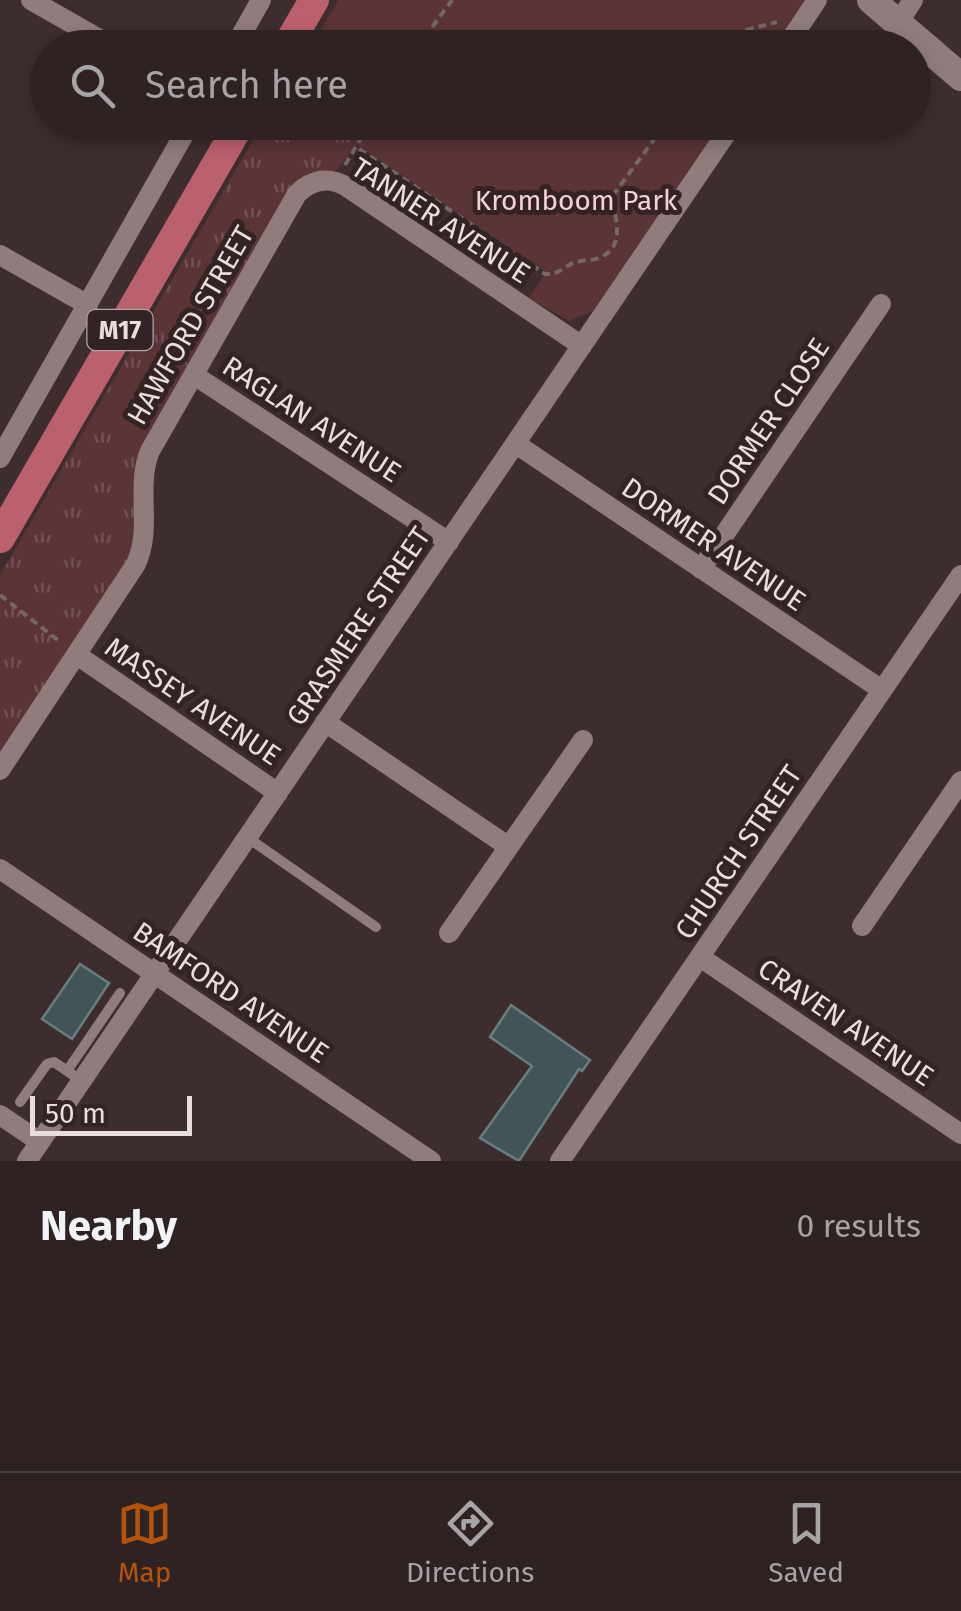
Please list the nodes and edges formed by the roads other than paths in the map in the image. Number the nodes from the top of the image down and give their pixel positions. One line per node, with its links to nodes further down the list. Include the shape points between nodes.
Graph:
1 (31, 0): 7 (street)
2 (261, 0): 8 (street)
3 (314, 0): 9 (main road)
4 (818, 0): 10 (street)
5 (871, 0): 6 (street)
6 (906, 12)
7 (84, 30)
8 (244, 30)
9 (296, 30)
10 (797, 30)
11 (931, 42): 12 (street)
12 (961, 77)
13 (181, 140): 18 (street)
14 (231, 140): 24 (main road, M17)
15 (722, 140): 20 (street, GRASMERE STREET)
16 (318, 180): 20 (street, TANNER AVENUE, via 347,187); 21 (street, HAWFORD STREET, via 297,194)
17 (0, 254): 18 (street)
18 (88, 304): 23 (street)
19 (881, 304): 26 (street, DORMER CLOSE)
20 (582, 346): 22 (street, GRASMERE STREET)
21 (194, 375): 25 (street, RAGLAN AVENUE); 28 (street, HAWFORD STREET, via 146,460 141,554)
22 (516, 444): 25 (street, GRASMERE STREET); 26 (street, DORMER AVENUE)
23 (0, 458)
24 (0, 538)
25 (448, 542): 30 (street, GRASMERE STREET)
26 (702, 569): 29 (street, DORMER AVENUE)
27 (961, 575): 29 (street, CHURCH STREET)
28 (77, 655): 32 (street, HAWFORD STREET); 34 (street, MASSEY AVENUE)
29 (882, 690): 41 (street, CHURCH STREET)
30 (326, 722): 34 (street, GRASMERE STREET); 36 (street)
31 (583, 740): 36 (street)
32 (0, 770)
33 (961, 781): 38 (street)
34 (278, 793): 35 (street, GRASMERE STREET)
35 (247, 838): 39 (lane); 42 (street, GRASMERE STREET)
36 (509, 847): 40 (street)
37 (0, 869): 42 (street, BAMFORD AVENUE)
38 (862, 926)
39 (376, 927)
40 (449, 933)
41 (700, 957): 47 (street, CRAVEN AVENUE); 51 (street, CHURCH STREET)
42 (154, 974): 44 (street, GRASMERE STREET); 50 (street, BAMFORD AVENUE)
43 (120, 993): 44 (lane)
44 (74, 1076): 45 (lane, via 46,1064); 48 (street, GRASMERE STREET)
45 (20, 1102)
46 (0, 1115): 48 (street)
47 (961, 1134)
48 (40, 1142): 49 (street, GRASMERE STREET)
49 (27, 1161)
50 (432, 1161)
51 (560, 1161)

